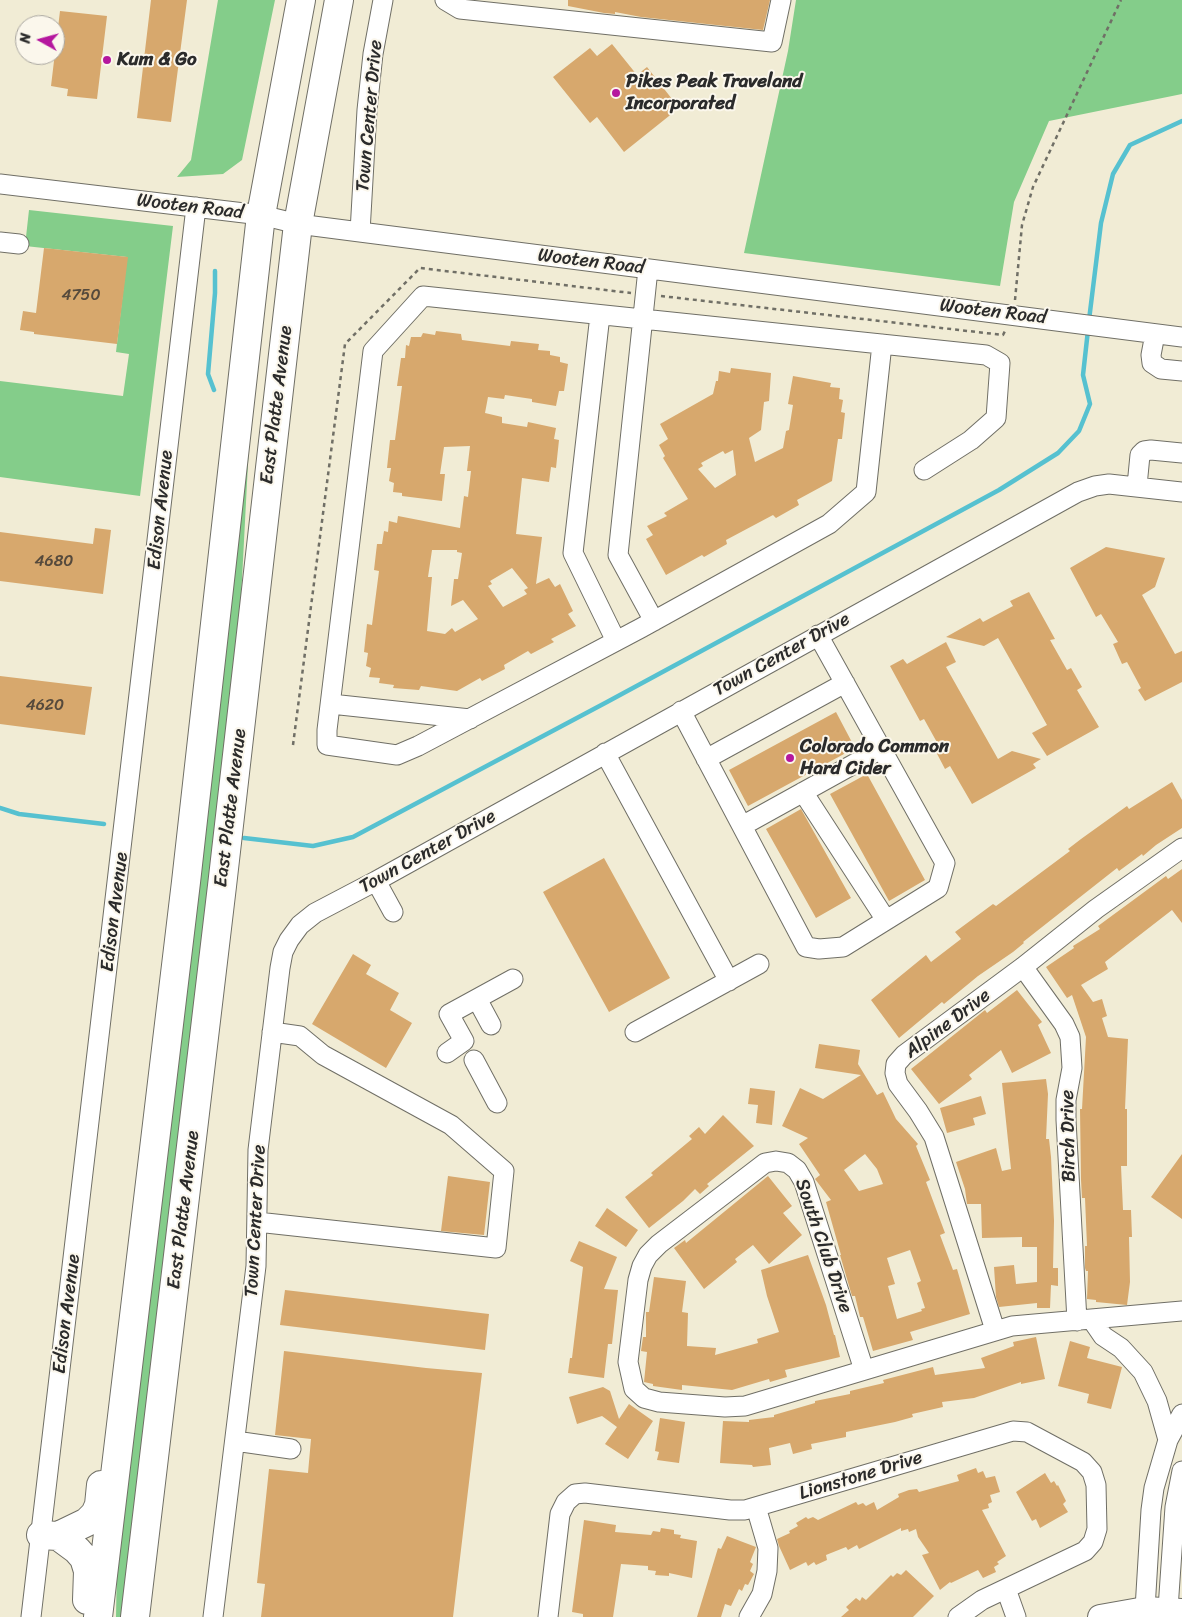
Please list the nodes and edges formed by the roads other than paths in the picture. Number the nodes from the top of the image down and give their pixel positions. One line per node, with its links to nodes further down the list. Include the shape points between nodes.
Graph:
1 (301, 0): 8 (highway, East Platte Avenue)
2 (339, 0): 9 (highway, East Platte Avenue)
3 (383, 0): 10 (street, Town Center Drive, via 372,62)
4 (445, 0): 5 (street, via 460,9 772,42)
5 (780, 0)
6 (0, 184): 7 (street, Wooten Road)
7 (196, 207): 8 (street, Wooten Road); 64 (street, Edison Avenue, via 119,876)
8 (261, 215): 9 (street, Wooten Road); 56 (highway, East Platte Avenue)
9 (298, 224): 10 (street, Wooten Road); 63 (highway, East Platte Avenue)
10 (360, 232): 13 (street, Wooten Road)
11 (0, 242): 12 (street)
12 (19, 244)
13 (648, 269): 15 (street); 16 (street, Wooten Road)
14 (600, 315): 15 (street); 26 (street, via 574,553); 28 (street, via 423,296 373,351)
15 (644, 319): 18 (street); 24 (street, via 618,555)
16 (1155, 334): 17 (street, Wooten Road); 19 (street, via 1152,364 1161,369)
17 (1182, 337)
18 (882, 344): 21 (street, via 986,355 1000,363 996,418 971,440); 24 (street, via 866,492 829,524)
19 (1182, 371)
20 (1182, 453): 22 (street, via 1144,451 1140,455)
21 (924, 470)
22 (1137, 486): 23 (street, Town Center Drive); 25 (street, Town Center Drive, via 1109,484 1078,492)
23 (1182, 492)
24 (654, 621): 26 (street)
25 (818, 635): 27 (street); 29 (street, Town Center Drive)
26 (616, 642): 30 (street)
27 (845, 682): 31 (street); 33 (street)
28 (331, 704): 30 (street); 30 (street, via 327,745 397,755)
29 (681, 711): 32 (street, Town Center Drive); 33 (street)
30 (470, 719)
31 (881, 749): 34 (street); 39 (street, via 945,863 938,888)
32 (605, 753): 37 (street, Town Center Drive); 43 (street)
33 (706, 759): 35 (street)
34 (803, 792): 35 (street); 39 (street)
35 (742, 826): 39 (street, via 806,947 843,947)
36 (1182, 848): 41 (street, Alpine Drive, via 1096,909)
37 (376, 881): 38 (street); 46 (street, Town Center Drive, via 315,913 289,940 280,968)
38 (394, 912)
39 (886, 920)
40 (759, 964): 43 (street)
41 (1023, 967): 53 (street, Birch Drive, via 1070,1037 1072,1068 1066,1120); 54 (street, Alpine Drive, via 904,1055 896,1064 895,1073 898,1084 934,1137)
42 (513, 979): 44 (street)
43 (729, 981): 47 (street)
44 (477, 999): 45 (street); 48 (street, via 449,1014 464,1041)
45 (491, 1025)
46 (272, 1032): 51 (street, Town Center Drive, via 258,1150); 51 (street, via 300,1036 323,1054 451,1125 504,1171 496,1248)
47 (635, 1032)
48 (447, 1052)
49 (474, 1060): 50 (street)
50 (497, 1103)
51 (257, 1222): 59 (street, Town Center Drive, via 256,1266)
52 (1182, 1311): 53 (street, South Club Drive)
53 (1085, 1320): 54 (street, South Club Drive, via 1030,1323); 58 (street, via 1120,1348 1143,1372 1157,1401)
54 (995, 1330): 55 (street, South Club Drive)
55 (864, 1370): 55 (street, South Club Drive, via 804,1182 788,1163 765,1163 659,1244 642,1266 628,1362 634,1389 644,1398 659,1402 745,1406)
56 (126, 1394): 64 (highway, via 110,1407 99,1505 95,1514 87,1522); 69 (highway, East Platte Avenue)
57 (1182, 1414): 58 (street)
58 (1168, 1440): 66 (street, via 1151,1510)
59 (235, 1441): 60 (street); 72 (street, Town Center Drive)
60 (290, 1449)
61 (1182, 1472): 66 (street, via 1175,1507)
62 (756, 1507): 65 (street, Lionstone Drive, via 996,1435 1027,1432 1083,1462 1092,1472 1096,1485 1097,1529 1085,1551); 73 (street, Lionstone Drive, via 730,1510 575,1494 560,1514); 74 (street, via 768,1548 767,1572 762,1594)
63 (145, 1533): 70 (highway, East Platte Avenue); 71 (highway, via 154,1554)
64 (50, 1536): 67 (street, Edison Avenue); 68 (highway, via 77,1550 84,1558 88,1571)
65 (1006, 1589): 75 (street, Lionstone Drive, via 982,1600); 76 (street)
66 (1165, 1610): 77 (main road)
67 (32, 1617)
68 (85, 1617)
69 (98, 1617)
70 (135, 1617)
71 (147, 1617)
72 (213, 1617)
73 (548, 1617)
74 (749, 1617)
75 (958, 1617)
76 (1016, 1617)
77 (1100, 1617)

